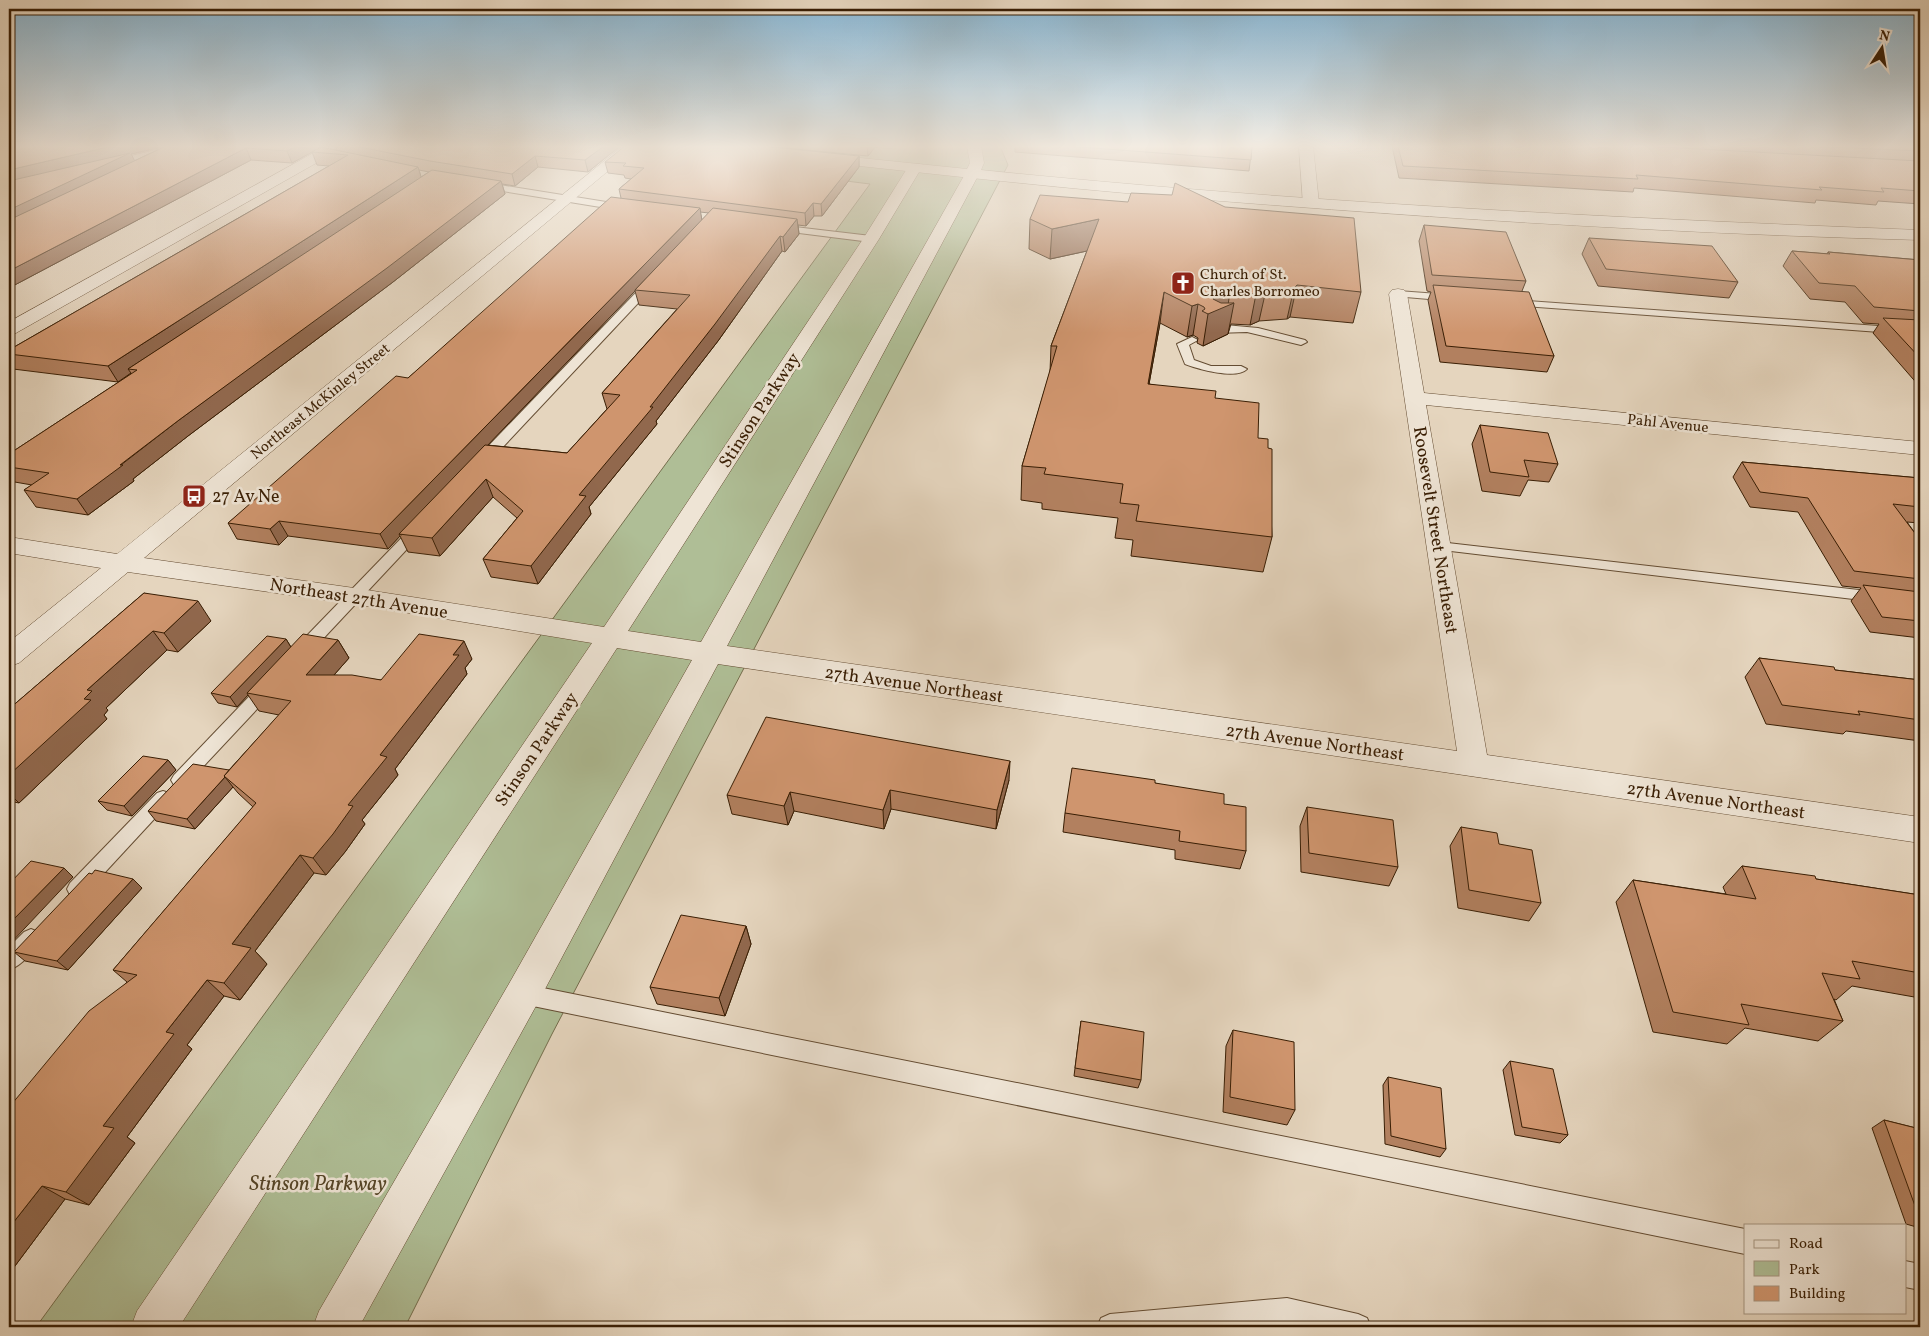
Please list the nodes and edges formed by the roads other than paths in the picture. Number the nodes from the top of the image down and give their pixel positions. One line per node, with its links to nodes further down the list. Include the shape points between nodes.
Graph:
1 (223, 208): 15 (street)
2 (555, 208): 27 (street, Northeast McKinley Street)
3 (630, 208): 7 (lane)
4 (890, 208): 10 (street, Stinson Parkway)
5 (947, 208): 31 (street)
6 (1397, 208): 9 (street, via 1648,224)
7 (634, 209)
8 (771, 227): 10 (lane)
9 (1920, 235)
10 (871, 239): 30 (street, Stinson Parkway)
11 (664, 270): 23 (lane)
12 (1398, 294): 13 (lane); 21 (street, Roosevelt Street Northeast)
13 (1467, 300)
14 (1506, 302): 17 (lane)
15 (9, 329)
16 (1215, 330): 19 (lane, via 1240,328)
17 (1920, 332)
18 (1192, 340): 20 (lane, via 1183,344 1189,362 1210,369)
19 (1301, 342)
20 (1241, 369)
21 (1415, 398): 22 (street, Pahl Avenue); 26 (street, Roosevelt Street Northeast)
22 (1920, 448)
23 (474, 470)
24 (426, 520): 28 (lane)
25 (9, 545): 27 (street, Northeast 27th Avenue)
26 (1439, 546): 29 (lane); 35 (street, Roosevelt Street Northeast)
27 (121, 563): 28 (street, Northeast 27th Avenue); 32 (street, Northeast McKinley Street)
28 (354, 596): 30 (street, Northeast 27th Avenue); 33 (lane)
29 (1920, 602)
30 (610, 638): 31 (street, Northeast 27th Avenue); 45 (street, Stinson Parkway)
31 (710, 653): 35 (street, 27th Avenue Northeast); 40 (street)
32 (9, 656)
33 (293, 660)
34 (280, 675): 37 (lane)
35 (1474, 766): 36 (street, 27th Avenue Northeast)
36 (1920, 830)
37 (70, 897)
38 (43, 926): 39 (lane)
39 (9, 961)
40 (523, 994): 41 (lane); 46 (street)
41 (1744, 1242)
42 (1906, 1274): 43 (lane)
43 (1920, 1277)
44 (1287, 1319): 47 (lane); 48 (lane)
45 (153, 1327)
46 (335, 1327)
47 (1110, 1327)
48 (1358, 1327)

